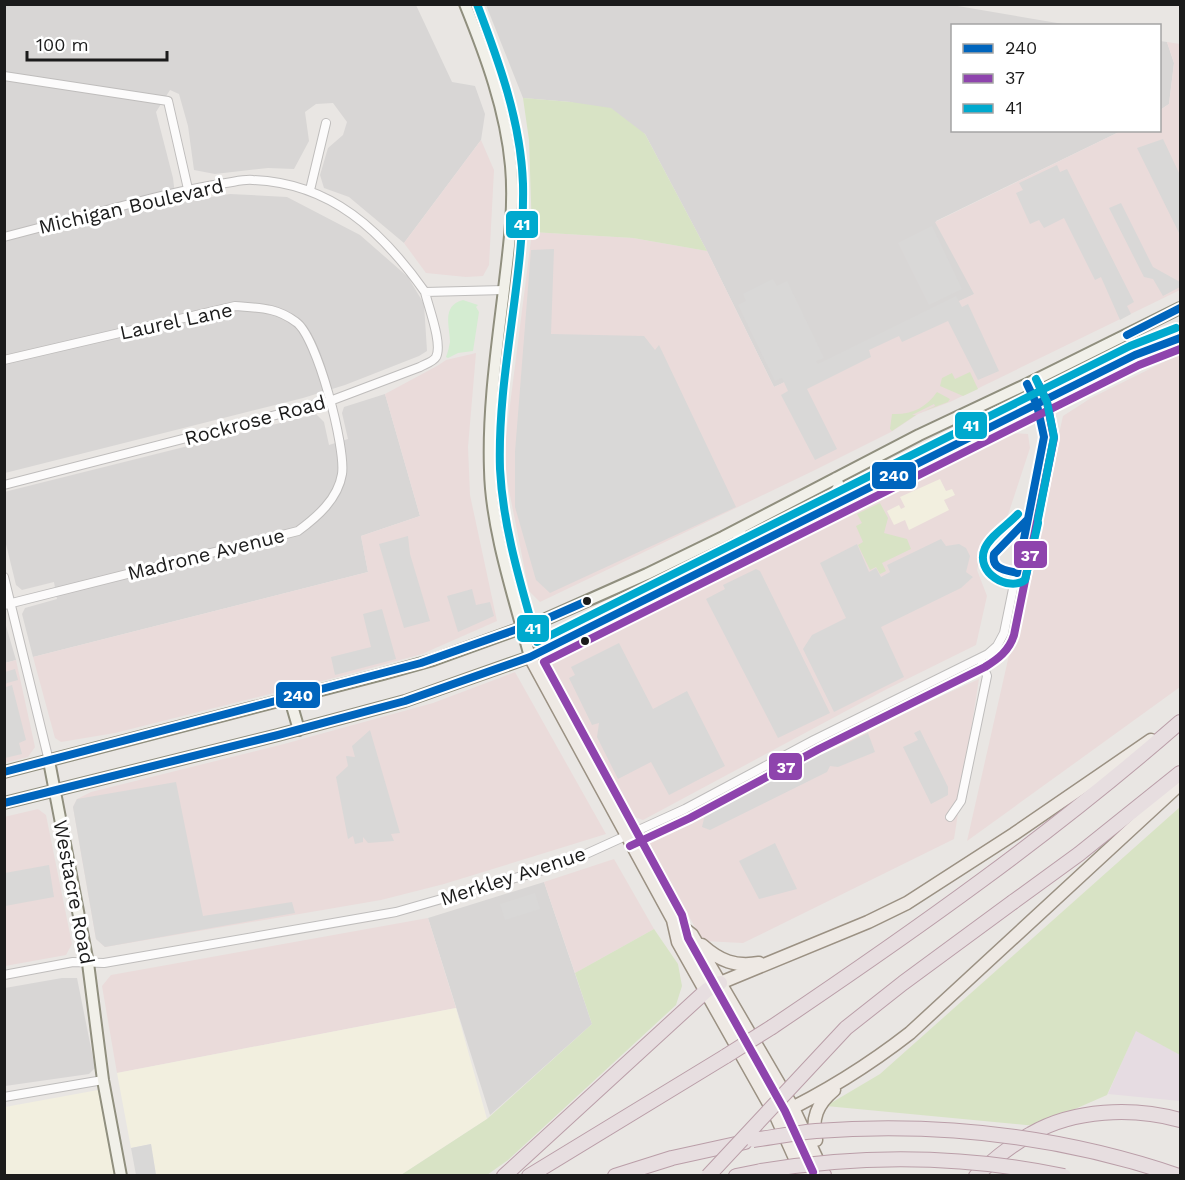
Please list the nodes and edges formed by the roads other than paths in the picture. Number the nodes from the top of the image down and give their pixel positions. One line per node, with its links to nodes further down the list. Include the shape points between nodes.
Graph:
1 (465, 4): 7 (main road, via 486,54 501,106 511,166 510,238)
2 (4, 76): 4 (street, via 168,100)
3 (326, 123): 5 (street)
4 (188, 189): 5 (street, Michigan Boulevard, via 251,179); 6 (street, Michigan Boulevard)
5 (310, 190): 8 (street, Michigan Boulevard, via 346,209 379,234)
6 (4, 237)
7 (504, 290): 8 (street); 22 (main road, via 491,400 490,472 495,514)
8 (425, 292): 13 (street, Rockrose Road, via 437,337 436,357 430,363)
9 (1180, 308): 12 (main road)
10 (1180, 338): 14 (main road, via 1134,355)
11 (4, 360): 13 (street, Laurel Lane, via 235,306 272,309 298,323 314,349)
12 (1027, 384): 14 (street, Merkley Avenue); 15 (main road)
13 (330, 401): 16 (street, Rockrose Road); 21 (street, Madrone Avenue, via 341,446 342,474 326,508 298,531)
14 (1037, 405): 17 (main road); 24 (street, Merkley Avenue, via 1044,436 1004,633 993,650)
15 (836, 478): 17 (main road, via 838,489); 18 (main road)
16 (4, 485)
17 (820, 511): 19 (main road)
18 (740, 529): 19 (main road, via 740,538); 22 (main road)
19 (708, 567): 23 (main road)
20 (4, 577): 21 (street, Westacre Road)
21 (8, 604): 28 (street, Westacre Road)
22 (522, 627): 23 (main road); 25 (main road, via 421,663)
23 (530, 657): 27 (main road, via 410,700); 35 (main road)
24 (980, 658): 34 (street, via 987,676 962,801); 35 (street, Merkley Avenue)
25 (290, 699): 27 (main road); 28 (main road)
26 (1180, 720): 38 (main road, via 907,903); 52 (highway, bridge, via 1119,775 991,875 869,962 726,1056)
27 (299, 730): 32 (main road)
28 (49, 761): 29 (main road); 32 (main road, Westacre Road)
29 (4, 772)
30 (1180, 773): 54 (highway, bridge, via 846,1028)
31 (1180, 784): 43 (main road, via 936,1011)
32 (55, 790): 33 (main road); 39 (main road, Westacre Road)
33 (4, 803)
34 (950, 817)
35 (626, 836): 36 (main road); 39 (street, Merkley Avenue, via 564,864 396,912)
36 (673, 920): 37 (main road); 42 (main road, via 678,942)
37 (692, 935): 38 (main road, via 714,956 732,964); 41 (main road)
38 (784, 956): 41 (main road)
39 (88, 963): 40 (street, Merkley Avenue, via 73,962); 44 (main road, Westacre Road)
40 (4, 975)
41 (720, 983): 42 (highway); 46 (main road)
42 (707, 990): 47 (main road); 51 (highway)
43 (863, 1067): 46 (main road); 49 (main road, via 819,1106 814,1121)
44 (103, 1080): 45 (street); 50 (main road, Westacre Road)
45 (4, 1097)
46 (793, 1108): 47 (main road); 49 (main road)
47 (776, 1116): 56 (main road)
48 (1180, 1120): 58 (highway, via 1121,1112 1060,1121 1006,1149)
49 (816, 1157): 57 (main road)
50 (121, 1176)
51 (504, 1176)
52 (529, 1176)
53 (615, 1176): 60 (highway, bridge, via 672,1158 753,1140 814,1131 889,1128 948,1130 1070,1145 1134,1160)
54 (708, 1176)
55 (736, 1176): 59 (highway, bridge, via 828,1161 909,1158 979,1162)
56 (802, 1176)
57 (824, 1176)
58 (976, 1176)
59 (1064, 1176)
60 (1179, 1176)

